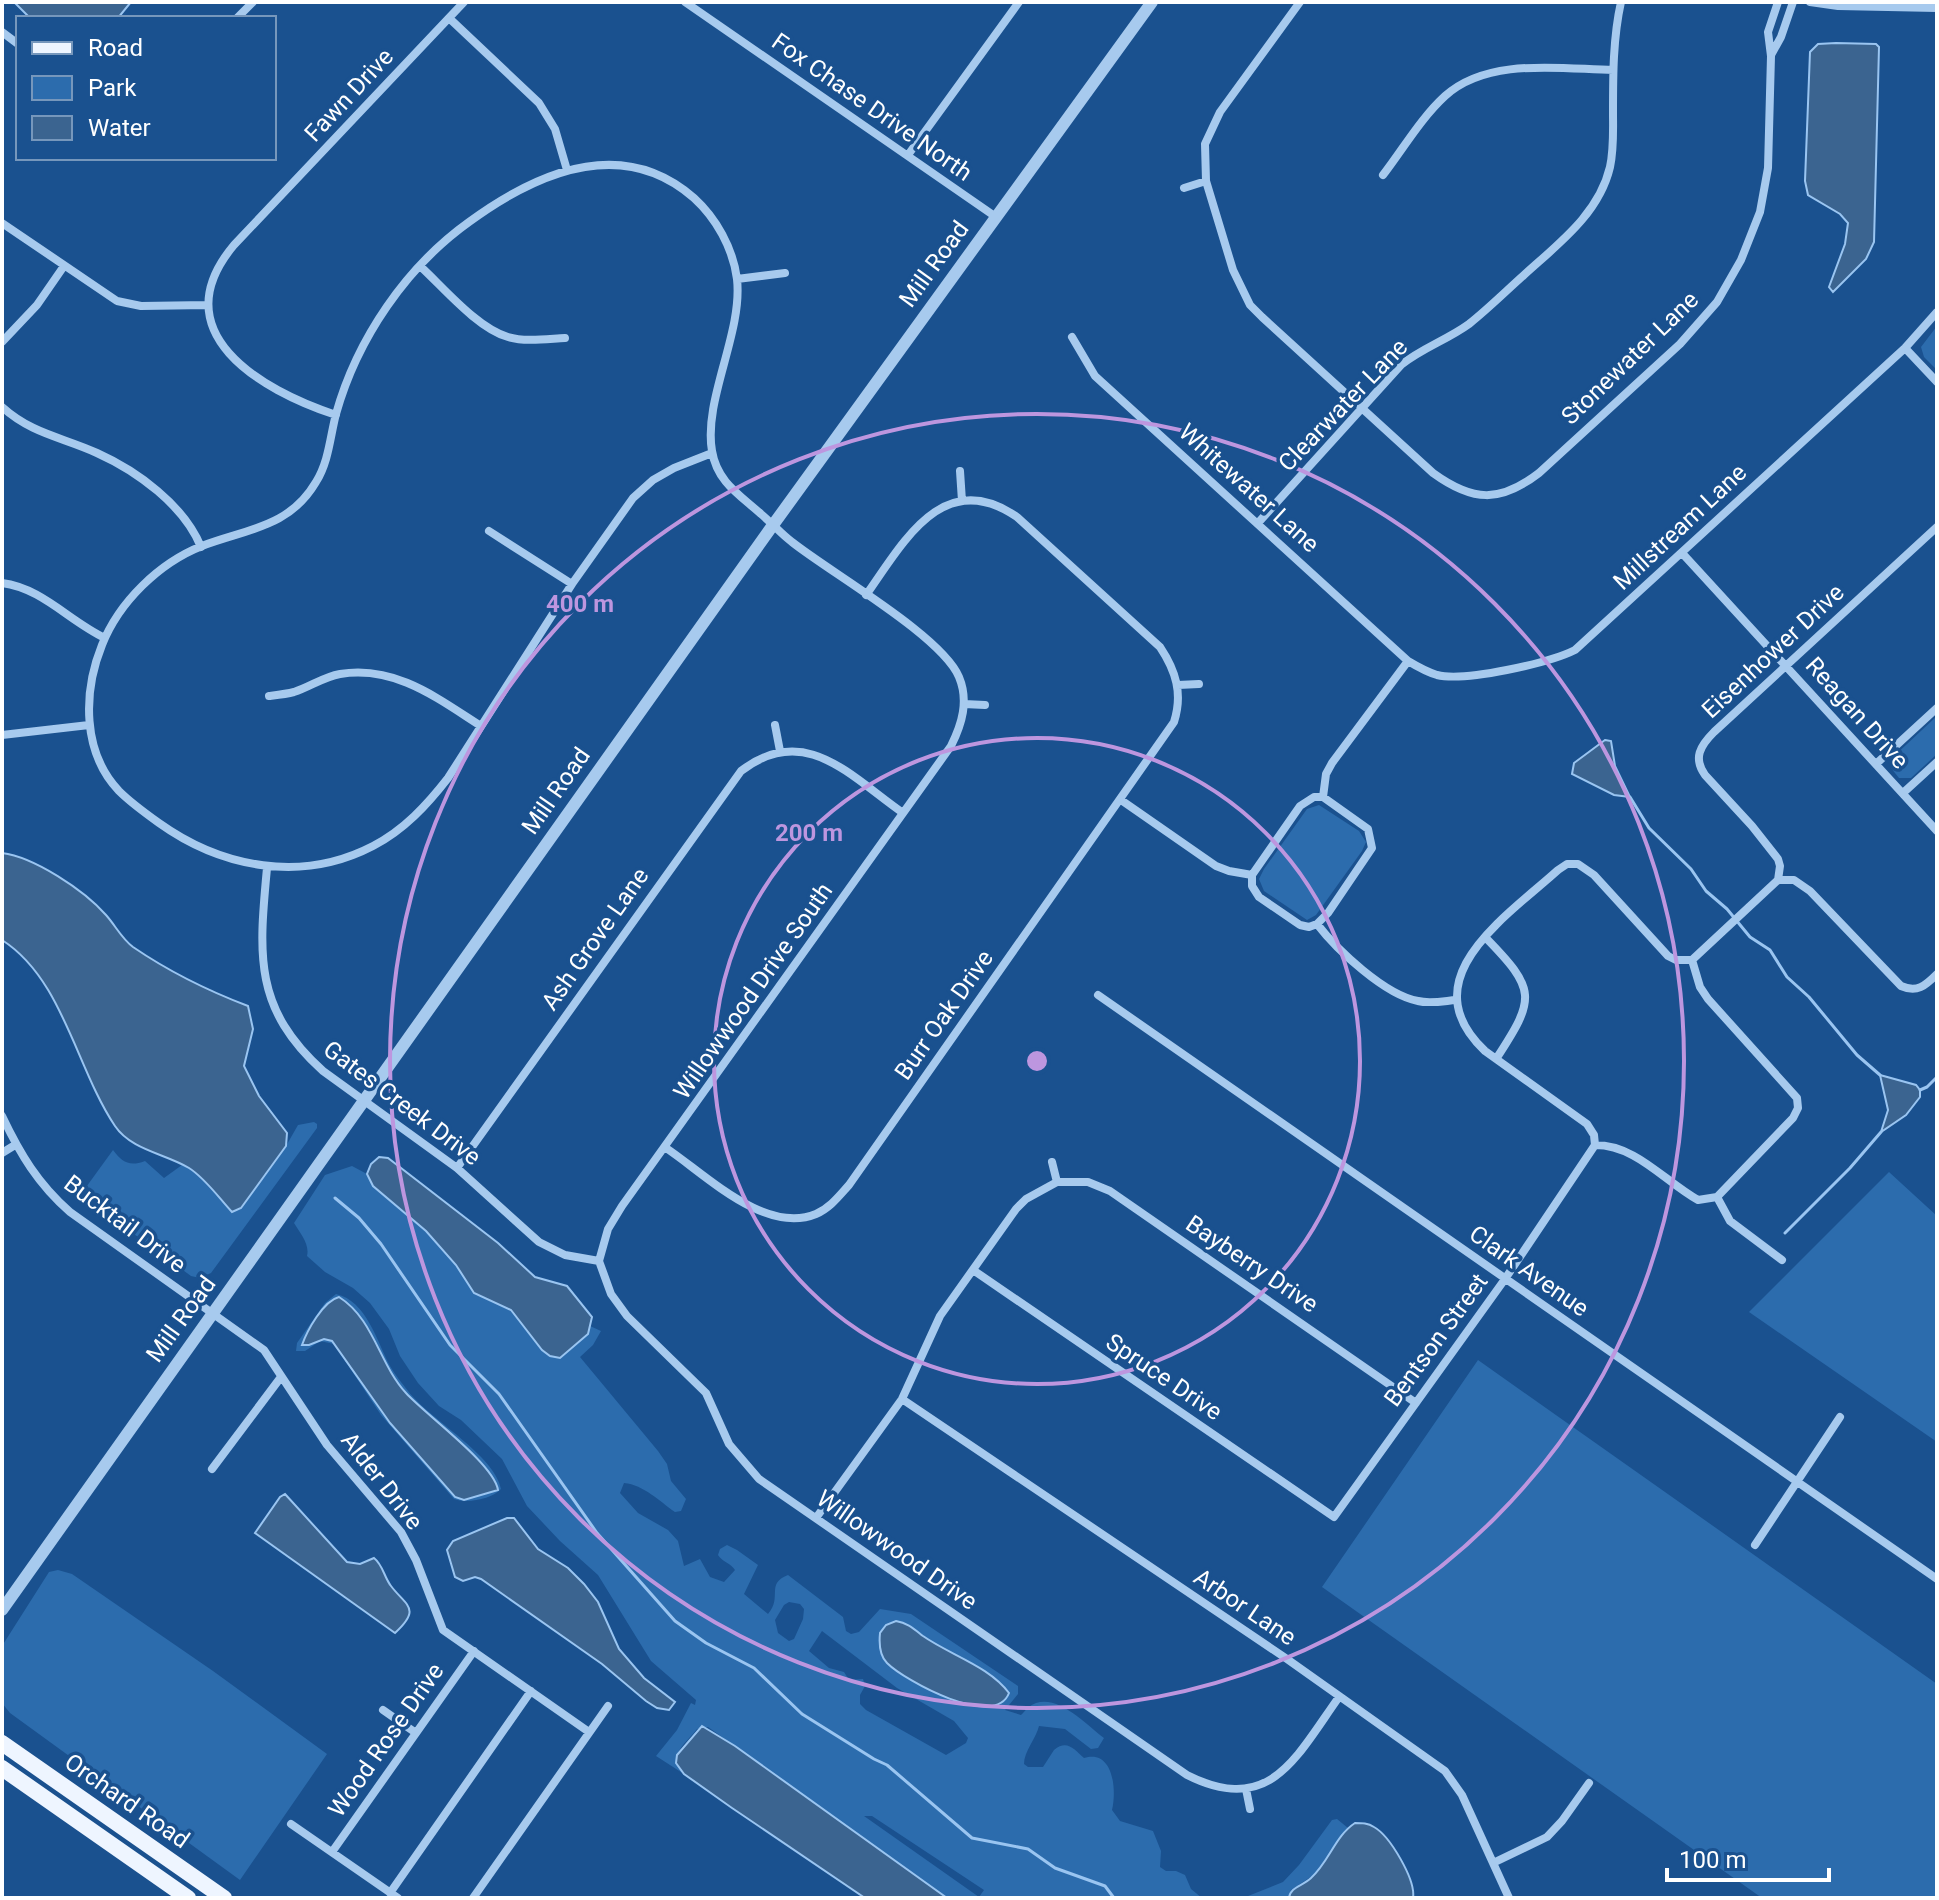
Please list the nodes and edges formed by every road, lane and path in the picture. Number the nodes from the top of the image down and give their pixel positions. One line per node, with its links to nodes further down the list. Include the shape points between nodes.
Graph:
1 (464, 2): 11 (street, Fawn Drive)
2 (685, 2): 14 (street, Fox Chase Drive North)
3 (1019, 2): 14 (street)
4 (1152, 2): 19 (street, Mill Road)
5 (1300, 2): 17 (street, Stonewater Lane, via 1211,127 1205,144)
6 (1621, 2): 13 (street, Clearwater Lane)
7 (1778, 2): 12 (street, Stonewater Lane, via 1768,32)
8 (1793, 2): 12 (street, Stonewater Lane)
9 (1810, 2): 10 (street)
10 (1937, 8)
11 (449, 18): 15 (street, via 539,103 555,129); 25 (street, Fawn Drive, via 228,252 213,275)
12 (1771, 56): 33 (street, Stonewater Lane, via 1768,168 1760,212 1741,260 1717,302 1680,344 1539,473 1500,494 1476,495 1454,488)
13 (1613, 70): 16 (street, via 1514,69 1467,81 1427,115); 33 (street, Clearwater Lane, via 1610,166 1590,210 1485,311 1401,365)
14 (908, 155): 19 (street, Fox Chase Drive North)
15 (567, 170): 22 (street, via 498,202 466,223); 24 (street, via 630,166 673,182 719,229)
16 (1383, 175)
17 (1206, 181): 18 (street); 33 (street, Stonewater Lane, via 1233,270 1250,305)
18 (1184, 188)
19 (996, 217): 39 (street, Mill Road)
20 (2, 223): 21 (street)
21 (64, 266): 25 (street, via 129,305); 29 (street)
22 (420, 266): 28 (street, via 489,329 522,340); 34 (street, via 378,320)
23 (785, 273): 24 (street)
24 (737, 279): 35 (street, via 734,321 711,430)
25 (207, 305): 34 (street, via 227,353 293,398)
26 (1937, 312): 30 (street, Millstream Lane)
27 (1072, 337): 38 (street, Whitewater Lane, via 1095,376)
28 (565, 338)
29 (2, 342)
30 (1905, 348): 31 (street); 43 (street, Millstream Lane)
31 (1937, 382)
32 (2, 407): 42 (street, via 35,430 103,456 160,493 186,517)
33 (1362, 409): 38 (street, Clearwater Lane)
34 (336, 415): 42 (street, via 329,453 317,482 300,503 273,523)
35 (712, 453): 39 (street, via 733,491); 45 (street, via 674,468 633,498)
36 (960, 471): 37 (street)
37 (962, 501): 46 (street, via 922,520); 51 (street, via 996,505 1017,517 1160,647)
38 (1258, 523): 48 (street, Whitewater Lane)
39 (773, 525): 46 (street); 78 (street, Mill Road)
40 (1937, 527): 49 (street, Eisenhower Drive)
41 (489, 531): 45 (street)
42 (201, 547): 47 (street, via 148,580)
43 (1682, 553): 48 (street, Millstream Lane, via 1575,650 1558,659 1463,676 1440,676); 49 (street, Reagan Drive)
44 (2, 583): 47 (street, via 38,594)
45 (572, 584): 58 (street)
46 (866, 595): 53 (street, via 948,658 960,679)
47 (105, 638): 56 (street, via 93,676)
48 (1408, 661): 64 (street, via 1332,763)
49 (1787, 666): 62 (street, Reagan Drive); 70 (street, Eisenhower Drive, via 1710,736 1698,754 1705,775 1778,859)
50 (1199, 684): 51 (street)
51 (1178, 685): 65 (street, Burr Oak Drive, via 1170,730)
52 (269, 696): 58 (street, via 338,674 384,674 423,689)
53 (964, 704): 54 (street); 66 (street, Willowwood Drive South, via 951,746)
54 (985, 705)
55 (1937, 708): 62 (street)
56 (89, 725): 59 (street); 68 (street, via 103,769 135,806 198,847)
57 (775, 725): 60 (street)
58 (481, 726): 68 (street, via 425,808 397,830 344,857)
59 (2, 735)
60 (780, 751): 66 (street, via 820,756); 85 (street, Ash Grove Lane, via 760,757 734,779)
61 (1937, 762): 63 (street)
62 (1876, 764): 63 (street, Reagan Drive)
63 (1903, 793): 67 (street, Reagan Drive)
64 (1323, 797): 69 (street, via 1300,806); 71 (street, via 1368,829 1372,848)
65 (1121, 800): 69 (street, via 1216,866); 82 (street, Burr Oak Drive, via 834,1203 790,1218 765,1214)
66 (903, 813): 82 (street, Willowwood Drive South)
67 (1937, 831)
68 (267, 868): 78 (street, Gates Creek Drive, via 262,949 271,1001 306,1056)
69 (1252, 875): 71 (street, via 1259,897 1300,925)
70 (1778, 880): 73 (street); 74 (street, via 1794,880 1810,891 1901,986 1920,988)
71 (1317, 924): 76 (street, via 1348,959 1406,997 1419,1002)
72 (1485, 937): 73 (street, via 1558,870 1578,864 1668,956); 76 (street, via 1464,965); 77 (street, via 1513,967 1526,995 1517,1028)
73 (1692, 960): 87 (street, via 1708,999 1797,1098 1793,1118)
74 (1937, 974)
75 (1098, 995): 91 (street, Clark Avenue)
76 (1456, 1000): 77 (street, via 1472,1039)
77 (1496, 1059): 81 (street, via 1587,1124)
78 (363, 1100): 85 (street, Gates Creek Drive); 92 (street, Mill Road)
79 (2, 1116): 80 (street, Bucktail Drive)
80 (15, 1145): 83 (street); 92 (street, Bucktail Drive, via 34,1176 70,1212)
81 (1595, 1145): 87 (street, via 1624,1150 1698,1200); 91 (street, Bentson Street)
82 (666, 1148): 89 (street, Willowwood Drive South, via 615,1216)
83 (2, 1153)
84 (1052, 1162): 86 (street)
85 (457, 1168): 89 (street, Gates Creek Drive, via 548,1248)
86 (1057, 1182): 90 (street, via 1016,1209); 95 (street, Bayberry Drive, via 1088,1182 1110,1191)
87 (1717, 1197): 88 (street, via 1730,1221)
88 (1782, 1260)
89 (599, 1261): 100 (street, Willowwood Drive, via 611,1294 627,1316 706,1393 729,1444 748,1469)
90 (973, 1270): 94 (street, via 940,1316); 99 (street, Spruce Drive)
91 (1505, 1279): 95 (street, Bentson Street); 98 (street, Clark Avenue)
92 (211, 1313): 93 (street, Alder Drive, via 264,1350); 103 (street, Mill Road)
93 (281, 1377): 97 (street); 104 (street, Alder Drive, via 327,1445 401,1532 443,1630)
94 (902, 1399): 100 (street); 106 (street, Arbor Lane)
95 (1416, 1403): 99 (street, Bentson Street)
96 (1840, 1417): 98 (street)
97 (212, 1469)
98 (1797, 1481): 101 (street); 102 (street, Clark Avenue)
99 (1334, 1517)
100 (816, 1518): 114 (street, Willowwood Drive, via 1187,1775 1216,1787)
101 (1755, 1545)
102 (1937, 1579)
103 (2, 1610)
104 (474, 1651): 105 (street, Alder Drive); 110 (street, Wood Rose Drive)
105 (531, 1691): 109 (street, Alder Drive); 119 (street)
106 (1339, 1697): 114 (street, via 1293,1761 1266,1783); 118 (street, Arbor Lane, via 1445,1771)
107 (608, 1706): 109 (street)
108 (383, 1710): 110 (street)
109 (589, 1732): 122 (street)
110 (416, 1733): 117 (street, Wood Rose Drive)
111 (2, 1743): 121 (main road, Orchard Road)
112 (2, 1768): 120 (main road, Orchard Road)
113 (1589, 1783): 118 (street, via 1547,1837)
114 (1246, 1789): 115 (street)
115 (1250, 1809)
116 (291, 1824): 117 (street)
117 (332, 1852): 119 (street)
118 (1493, 1863): 123 (street, Arbor Lane)
119 (394, 1895)
120 (188, 1898)
121 (224, 1898)
122 (473, 1898)
123 (1509, 1898)

